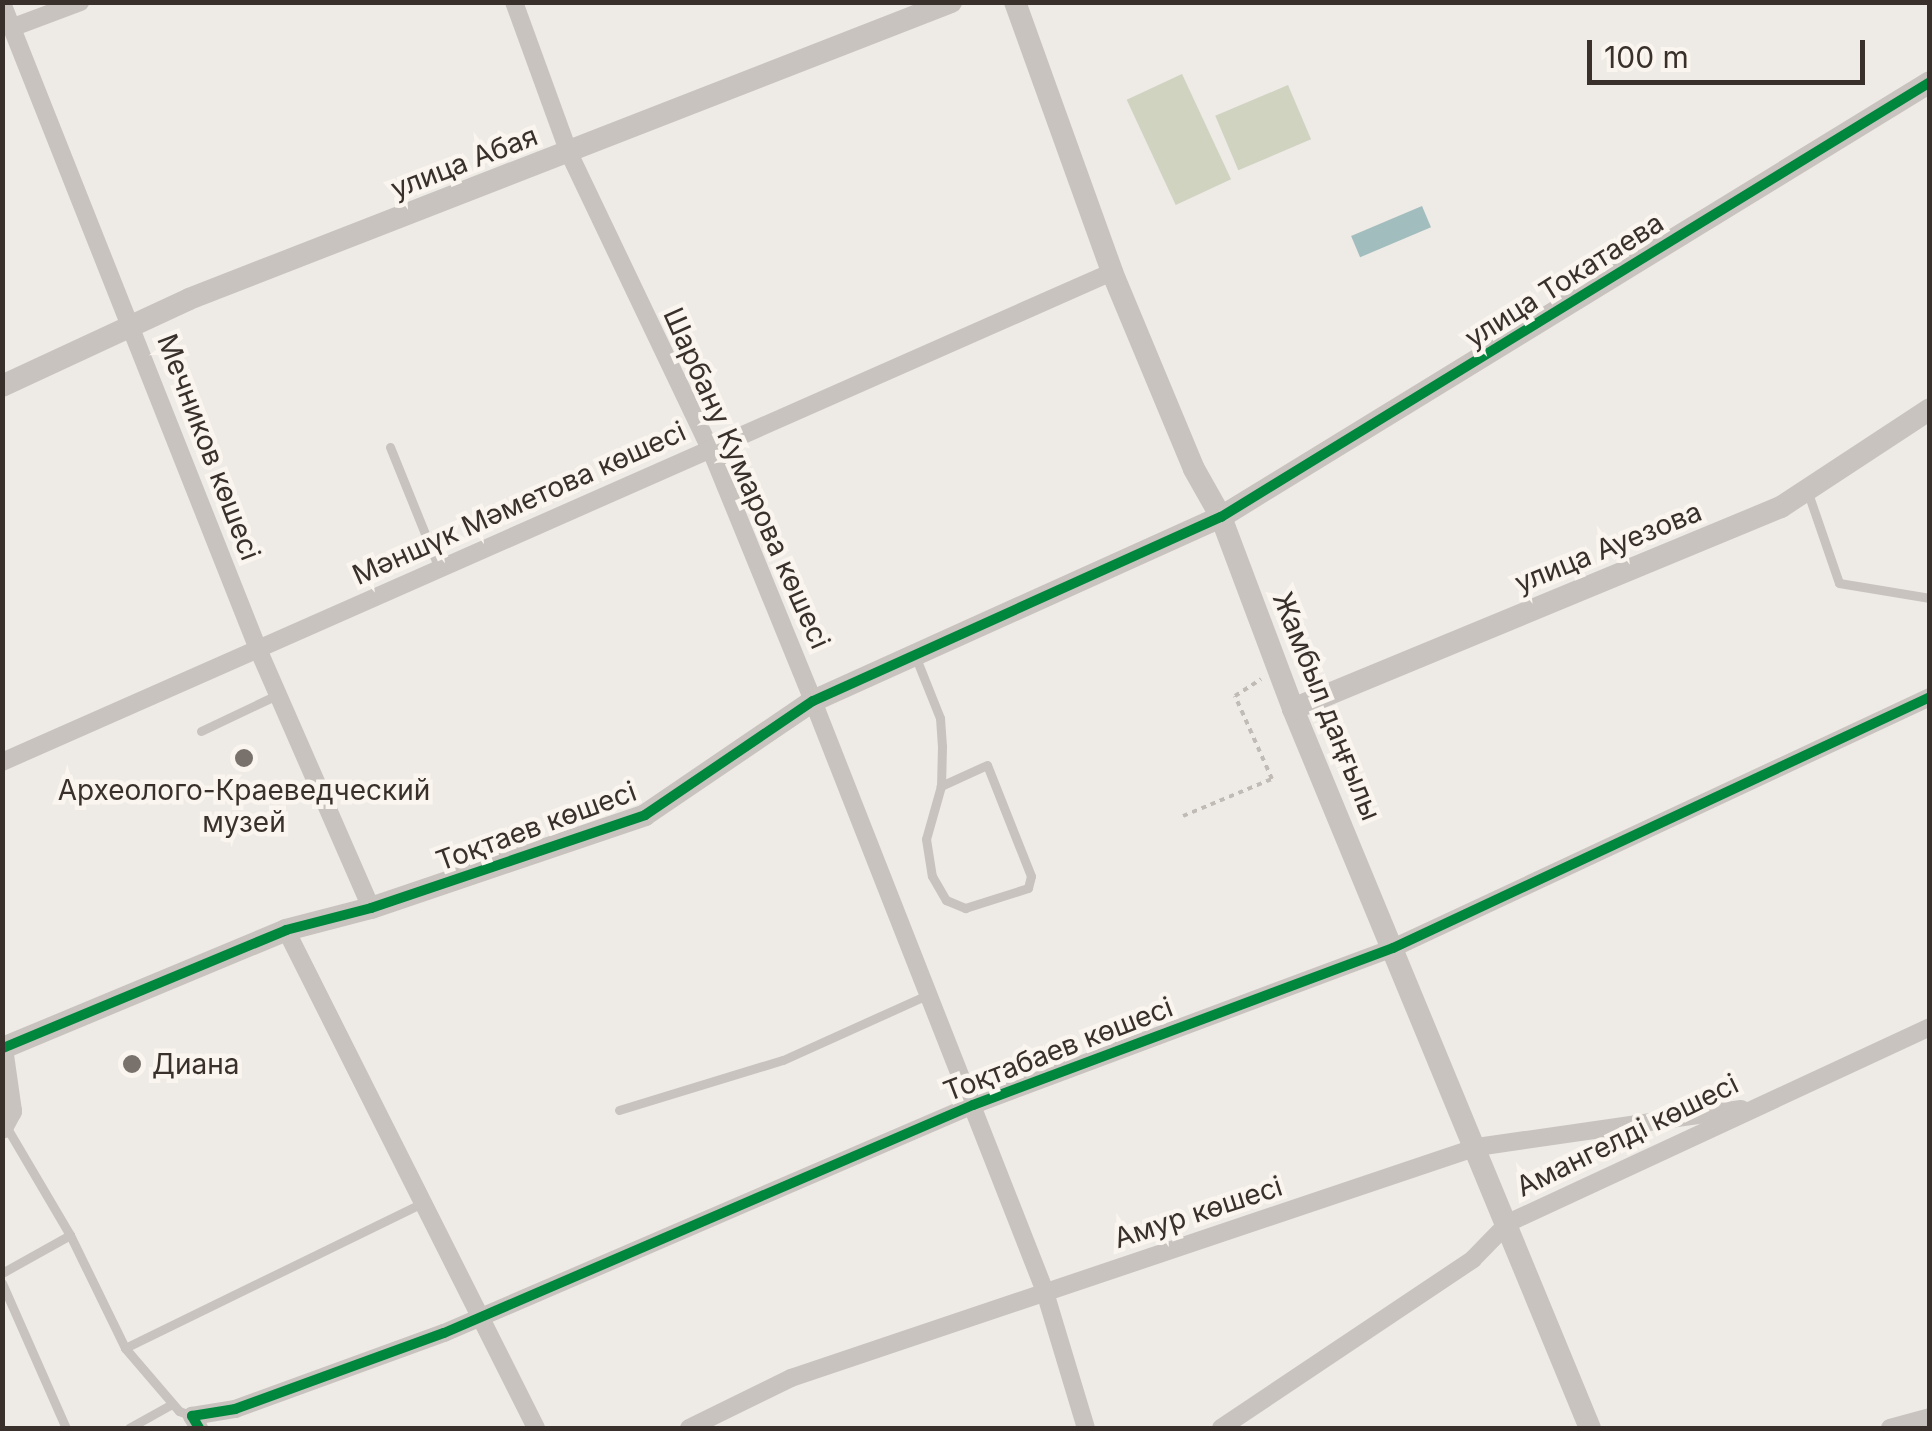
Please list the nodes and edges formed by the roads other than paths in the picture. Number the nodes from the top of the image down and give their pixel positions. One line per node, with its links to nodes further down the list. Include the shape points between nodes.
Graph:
1 (2, 2): 6 (street, Мечников көшесі)
2 (80, 2): 6 (street)
3 (514, 2): 8 (street, Шарбану Кумарова көшесі)
4 (950, 2): 8 (street, улица Абая)
5 (1015, 2): 9 (street, Жамбыл даңғылы)
6 (11, 28): 10 (street, Мечников көшесі)
7 (1930, 82): 16 (street, улица Токатаева)
8 (569, 153): 10 (street, улица Абая); 14 (street, Шарбану Кумарова көшесі)
9 (1112, 272): 14 (street, Мәншүк Мәметова көшесі); 16 (street, Жамбыл даңғылы, via 1194,469)
10 (132, 324): 11 (street, улица Абая); 19 (street, Мечников көшесі)
11 (2, 386)
12 (1930, 409): 15 (street, улица Ауезова)
13 (390, 447): 17 (lane)
14 (710, 448): 17 (street, Мәншүк Мәметова көшесі); 23 (street, Шарбану Кумарова көшесі)
15 (1808, 491): 18 (lane, via 1839,583); 24 (street, улица Ауезова)
16 (1221, 517): 20 (street, Тоқтаев көшесі); 24 (street, Жамбыл даңғылы)
17 (439, 568): 19 (street, Мәншүк Мәметова көшесі)
18 (1930, 598)
19 (258, 648): 21 (street, Мечников көшесі); 26 (street, Мәншүк Мәметова көшесі)
20 (914, 655): 23 (street, Тоқтаев көшесі); 27 (lane, via 940,718)
21 (278, 694): 25 (lane); 28 (street, Мечников көшесі)
22 (1930, 696): 30 (street, Тоқтабаев көшесі)
23 (814, 701): 28 (street, Тоқтаев көшесі, via 645,815); 31 (street, Шарбану Кумарова көшесі)
24 (1293, 709): 30 (street, Жамбыл даңғылы)
25 (201, 731)
26 (2, 762)
27 (941, 786): 27 (lane, via 926,839 932,876 946,900 982,906 1028,888 1030,876 987,764)
28 (371, 908): 29 (street, Тоқтаев көшесі)
29 (286, 930): 33 (street, Тоқтаев көшесі); 39 (street)
30 (1393, 948): 34 (street, Тоқтабаев көшесі); 38 (street, Жамбыл даңғылы)
31 (930, 994): 34 (street, Шарбану Кумарова көшесі); 36 (lane, via 782,1060)
32 (1930, 1027): 35 (street, Амангелді көшесі)
33 (3, 1048): 37 (street, Тоқтаев көшесі, via 10,1093)
34 (972, 1104): 44 (street, Шарбану Кумарова көшесі); 45 (street, Тоқтабаев көшесі)
35 (1742, 1109): 38 (street, Амур көшесі); 40 (street, Амангелді көшесі)
36 (620, 1110)
37 (4, 1127): 41 (lane)
38 (1477, 1147): 40 (street, Жамбыл даңғылы); 44 (street, Амур көшесі)
39 (425, 1201): 45 (street); 46 (lane)
40 (1508, 1223): 55 (street, Амангелді көшесі, via 1473,1259); 56 (street, Жамбыл даңғылы)
41 (70, 1235): 42 (lane); 46 (lane)
42 (2, 1272)
43 (2, 1283): 51 (lane)
44 (1044, 1290): 50 (street, Шарбану Кумарова көшесі); 54 (street, Амур көшесі, via 791,1378)
45 (482, 1312): 49 (street, Тоқтабаев көшесі, via 444,1333); 53 (street)
46 (126, 1348): 47 (lane)
47 (172, 1404): 49 (lane); 52 (lane)
48 (1930, 1417): 57 (street)
49 (196, 1422)
50 (1081, 1427)
51 (66, 1428)
52 (129, 1428)
53 (536, 1428)
54 (688, 1428)
55 (1221, 1428)
56 (1590, 1428)
57 (1890, 1428)

